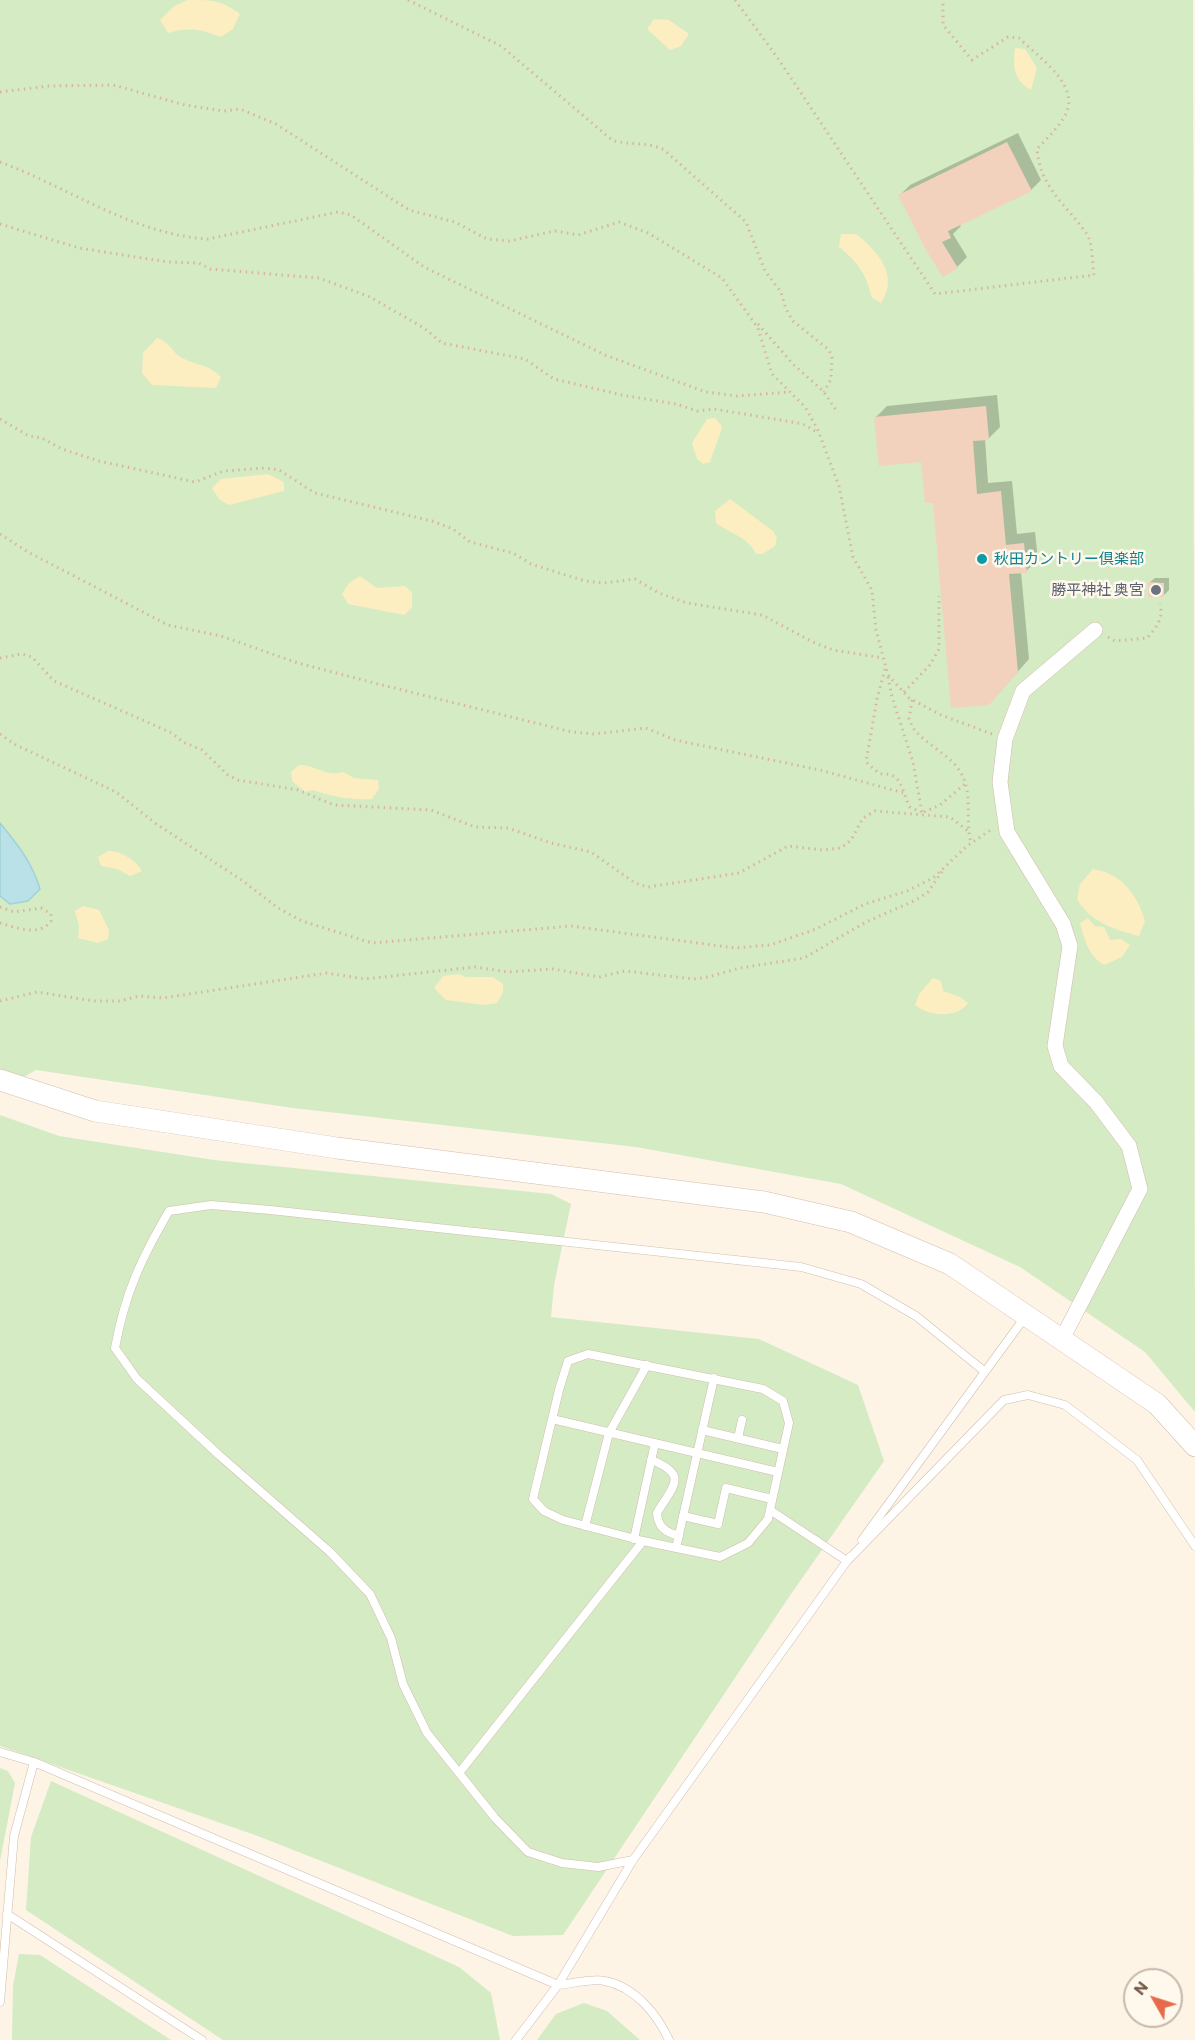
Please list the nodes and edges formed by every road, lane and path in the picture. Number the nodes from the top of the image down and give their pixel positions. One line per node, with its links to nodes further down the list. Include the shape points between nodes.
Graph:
1 (408, 0): 9 (path, via 501,45 612,140 653,144 664,150 746,222 765,271 781,292 786,309 794,321 829,350 831,379)
2 (735, 0): 3 (path, via 935,294 1094,275 1088,235 1045,181 1038,161 1037,149 1069,107 1065,86 1019,38 1008,37 972,60 943,25)
3 (943, 0)
4 (0, 92): 7 (path, via 113,85 185,105 224,111 240,109 276,123 409,210 454,222 487,239 509,241 555,231 578,235 619,222 648,233 722,278)
5 (0, 162): 8 (path, via 141,225 193,238 208,239 338,212 351,215 424,267 605,355 706,392 737,396)
6 (0, 224): 12 (path, via 79,248 199,263 220,271 319,278 370,297 442,343 525,359 554,379 697,411 714,409 803,424)
7 (752, 318): 8 (path, via 759,328 772,374); 9 (path)
8 (790, 392): 12 (path, via 805,407)
9 (824, 392): 10 (path)
10 (838, 413)
11 (0, 419): 18 (path, via 29,436 99,461 195,482 224,471 279,470 315,493 432,521 470,542 513,554 531,564 604,583 635,579 687,603 762,615 833,650)
12 (819, 434): 18 (path, via 839,486 853,557 872,590)
13 (0, 534): 26 (path, via 168,625 221,636 298,663 572,732 594,734 645,728 675,740 820,770)
14 (939, 596): 21 (path, via 939,649 930,665)
15 (1160, 604): 16 (path, via 1158,625 1147,638 1115,641)
16 (1095, 630): 24 (street, via 1023,691)
17 (0, 658): 27 (path, via 22,654 32,657 54,681 172,733 202,750 238,780 298,790 334,805 431,810 475,827 508,828 591,852 635,883 648,887 739,873 788,846 841,848 852,840 863,818 875,811)
18 (883, 658): 19 (path)
19 (886, 667): 20 (path); 26 (path, via 866,762 880,774 897,778)
20 (888, 675): 21 (path); 27 (path, via 914,762)
21 (904, 692): 22 (path)
22 (912, 700): 24 (path); 25 (path, via 909,719 914,728 961,772)
23 (0, 734): 31 (path, via 116,792 278,908 302,921 372,943 571,926 735,948 770,945 816,929 865,904 907,891 933,878)
24 (1005, 739): 28 (street, via 1000,782)
25 (965, 784): 27 (path); 29 (path)
26 (904, 793): 27 (path, via 910,807)
27 (922, 813): 29 (path, via 950,817)
28 (1006, 823): 30 (path); 37 (street, via 1007,832 1063,924 1070,946 1055,1046 1061,1066 1096,1102 1129,1146 1140,1189)
29 (968, 831): 30 (path)
30 (971, 843): 31 (path)
31 (945, 866): 34 (path, via 928,892 916,900 866,922 804,958 694,979 625,971 599,977 554,969 508,972 475,967 365,979 327,973 163,998 139,996 94,1001 37,992)
32 (0, 907): 33 (path, via 14,912 41,908 51,914 51,921 46,927 31,931)
33 (0, 923)
34 (0, 1001)
35 (0, 1080): 36 (street, via 95,1111 235,1134 764,1202 851,1222 950,1264)
36 (1026, 1316): 37 (street); 39 (lane)
37 (1062, 1339): 47 (street, via 1157,1404)
38 (647, 1365): 40 (lane); 41 (lane, via 588,1353 568,1361); 44 (lane)
39 (984, 1371): 61 (lane); 64 (lane, via 916,1316 861,1284 801,1267 270,1210 211,1205 169,1211 141,1258 122,1310 115,1348 137,1379 330,1552 370,1594 391,1638 403,1684 427,1733)
40 (714, 1378): 43 (lane); 48 (lane, via 763,1389 783,1401 789,1423)
41 (552, 1419): 44 (lane); 55 (lane, via 533,1499 544,1511)
42 (742, 1420): 45 (lane)
43 (702, 1430): 45 (lane); 49 (lane)
44 (609, 1433): 46 (lane); 55 (lane)
45 (738, 1438): 48 (lane)
46 (655, 1443): 49 (lane); 50 (lane)
47 (1195, 1446)
48 (783, 1449): 51 (lane)
49 (697, 1453): 51 (lane); 54 (lane)
50 (651, 1460): 56 (lane, via 673,1474 670,1497 657,1513 658,1522 667,1533); 57 (lane)
51 (778, 1472): 52 (lane)
52 (772, 1499): 53 (lane); 54 (lane, via 726,1488 718,1524)
53 (770, 1510): 60 (lane, via 768,1519 748,1543 720,1557); 61 (lane)
54 (683, 1516): 56 (lane)
55 (585, 1526): 57 (lane)
56 (679, 1536): 60 (lane)
57 (634, 1539): 58 (lane)
58 (643, 1541): 60 (lane); 64 (lane)
59 (1195, 1546): 61 (lane, via 1137,1460 1065,1406 1028,1395 1004,1400)
60 (676, 1548)
61 (847, 1561): 65 (lane)
62 (0, 1752): 63 (lane)
63 (34, 1762): 66 (lane, via 14,1836); 67 (lane)
64 (459, 1773): 65 (lane, via 528,1852 562,1863 598,1868)
65 (633, 1860): 67 (lane)
66 (7, 1914): 68 (lane); 69 (lane)
67 (558, 1985): 70 (lane); 71 (lane, via 603,1980 632,1991 662,2024)
68 (0, 2002)
69 (202, 2040)
70 (516, 2040)
71 (669, 2040)

